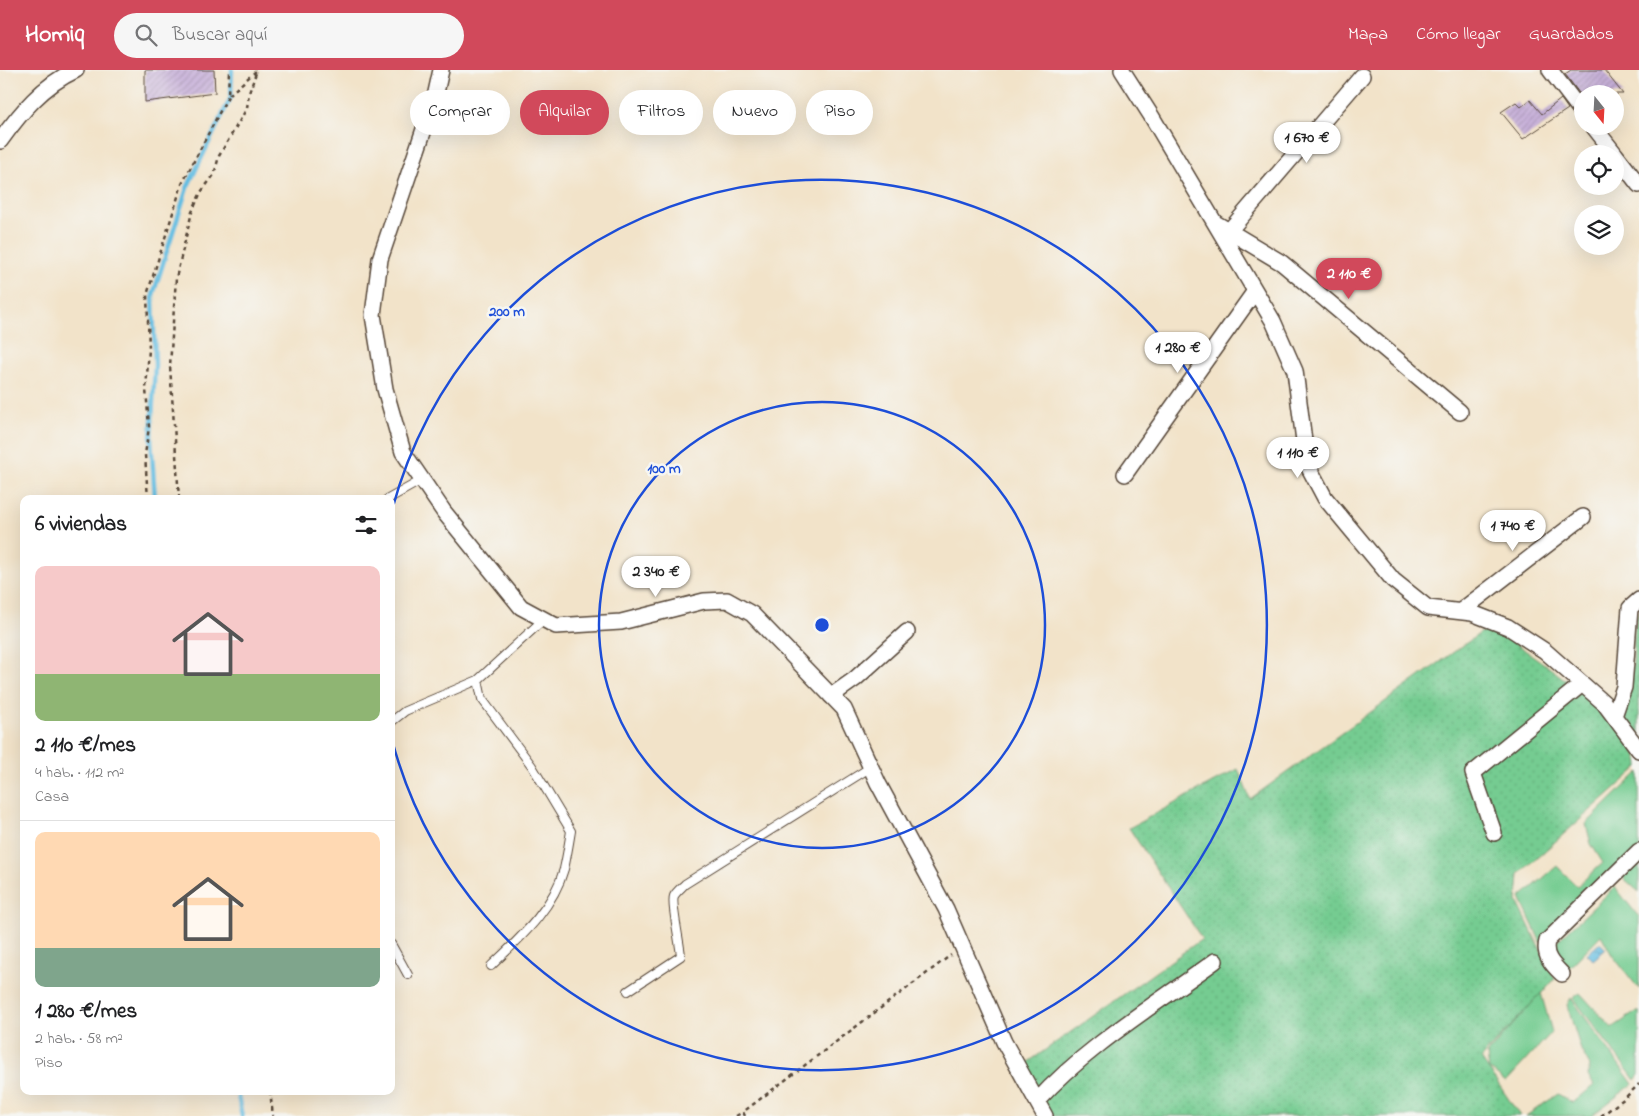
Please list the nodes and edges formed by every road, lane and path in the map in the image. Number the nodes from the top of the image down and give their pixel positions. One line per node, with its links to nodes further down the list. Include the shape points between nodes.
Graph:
1 (76, 70): 9 (street, via 39,93)
2 (229, 70): 7 (path)
3 (441, 70): 17 (street, via 380,260 373,316 385,389 403,452)
4 (1122, 70): 12 (street)
5 (1550, 70): 8 (street)
6 (1362, 76): 13 (street)
7 (228, 96): 18 (path, via 182,184 148,295 146,388 149,427 145,455); 19 (path, via 257,70 247,108 192,212 176,278 170,366)
8 (1574, 102)
9 (0, 140)
10 (1624, 166): 11 (street)
11 (1639, 185)
12 (1215, 222): 13 (street); 14 (street)
13 (1229, 231): 15 (street, via 1282,263)
14 (1255, 291): 16 (street); 23 (street, via 1273,321 1295,371 1308,464 1324,498 1393,580 1428,608)
15 (1460, 412)
16 (1125, 474)
17 (422, 480): 20 (lane); 24 (street, via 521,607)
18 (148, 495)
19 (179, 495)
20 (395, 495)
21 (1583, 516): 23 (street)
22 (1639, 600): 29 (street, via 1630,608 1624,687)
23 (1461, 611): 27 (street, via 1472,612 1508,627 1545,651)
24 (544, 619): 26 (lane); 28 (street, via 556,626 621,622 704,601 727,600 752,614)
25 (907, 632): 28 (street, via 856,679)
26 (478, 680): 30 (lane, via 405,711); 38 (lane, via 482,699 532,766 571,831 564,870 549,902 531,927)
27 (1582, 684): 29 (street); 33 (street, via 1473,773)
28 (831, 696): 32 (street, via 844,709)
29 (1614, 716): 31 (street)
30 (395, 719)
31 (1639, 750)
32 (870, 766): 35 (street, via 946,909); 41 (lane, via 684,884 674,897 673,909 681,956)
33 (1494, 833)
34 (1639, 851): 39 (street, via 1616,881 1547,941 1545,949 1550,962)
35 (962, 946): 44 (street, via 1004,1042); 45 (path)
36 (395, 951): 40 (lane)
37 (1215, 961): 44 (street, via 1105,1041 1054,1082)
38 (491, 966)
39 (1562, 974)
40 (408, 975)
41 (628, 991)
42 (1639, 1084): 50 (path)
43 (270, 1095): 46 (path)
44 (1037, 1101): 49 (street)
45 (743, 1112): 47 (path); 48 (path)
46 (273, 1116)
47 (736, 1116)
48 (745, 1116)
49 (1045, 1116)
50 (1601, 1116)

